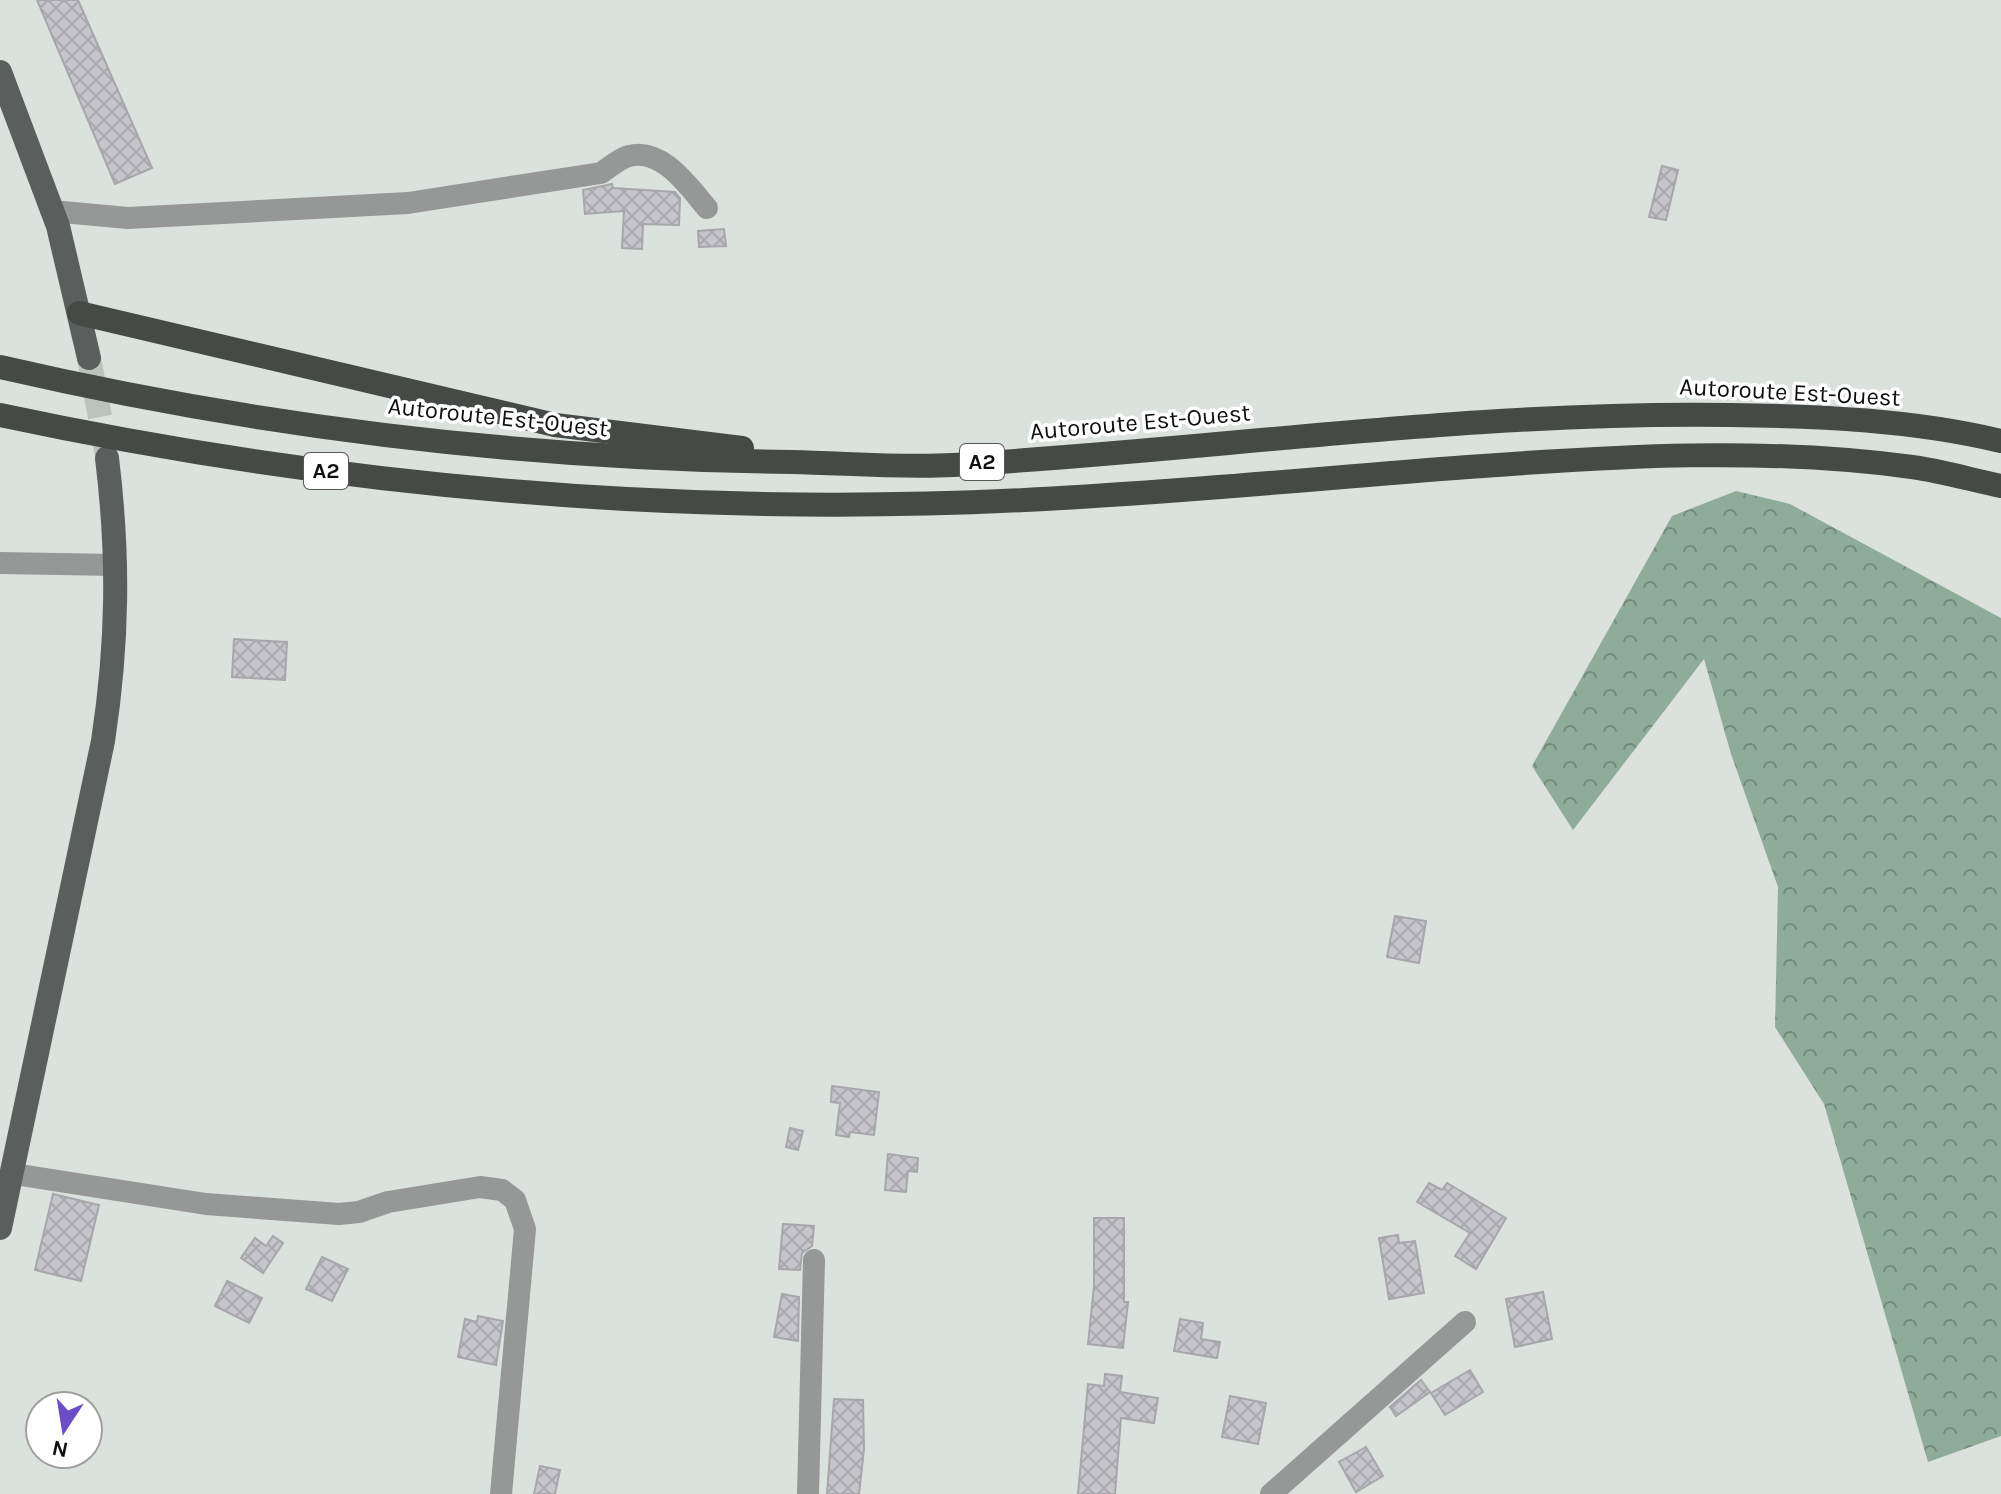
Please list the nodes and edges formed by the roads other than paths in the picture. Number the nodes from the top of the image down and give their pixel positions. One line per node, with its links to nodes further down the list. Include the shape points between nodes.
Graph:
1 (0, 72): 3 (main road)
2 (707, 208): 3 (street, via 675,171 646,156 628,156 601,173 408,203 128,218)
3 (52, 211): 4 (main road)
4 (79, 313): 5 (main road); 10 (highway, via 555,425)
5 (89, 358)
6 (0, 367): 10 (highway, Autoroute Est-Ouest / A2, via 251,414 532,452)
7 (0, 415): 11 (highway, A2, via 292,467 656,503 1024,500 1635,454 1838,460 1915,467)
8 (2001, 441): 10 (highway, Autoroute Est-Ouest / A2, via 1879,422 1635,413 948,465)
9 (107, 458): 13 (main road)
10 (863, 463)
11 (2001, 486)
12 (0, 563): 13 (street)
13 (116, 565): 14 (main road, via 117,634 103,741)
14 (14, 1174): 15 (main road); 18 (street, via 206,1204 339,1214 456,1190 502,1190 515,1200 525,1229)
15 (0, 1228)
16 (814, 1260): 19 (street)
17 (1465, 1322): 20 (street)
18 (501, 1494)
19 (808, 1494)
20 (1271, 1494)

